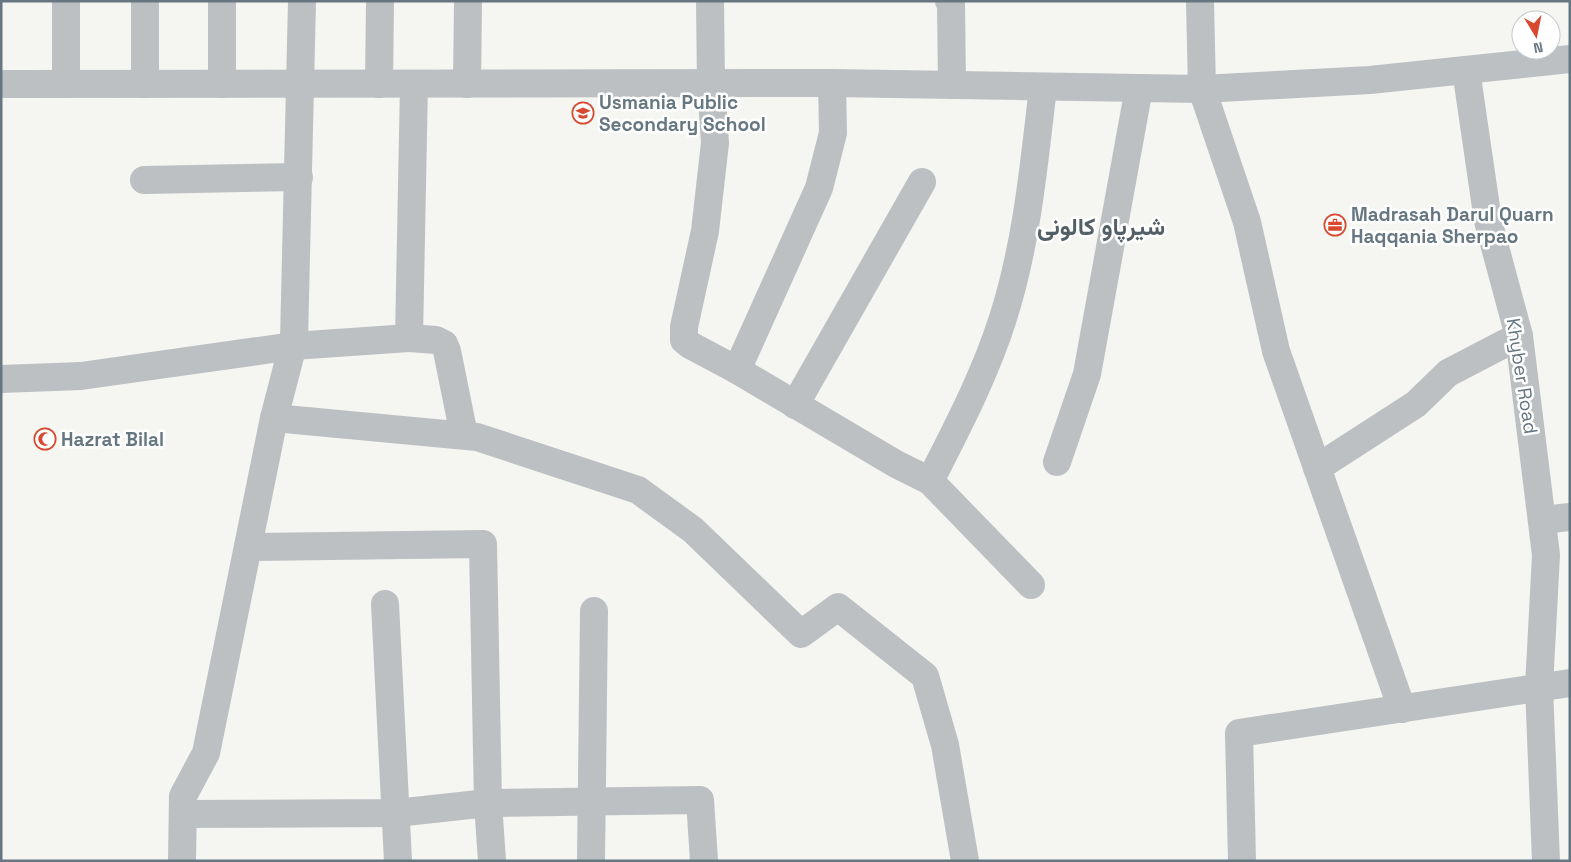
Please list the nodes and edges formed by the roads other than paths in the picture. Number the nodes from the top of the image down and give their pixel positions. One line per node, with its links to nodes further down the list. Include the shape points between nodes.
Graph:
1 (66, 1): 15 (street)
2 (145, 1): 16 (street)
3 (222, 1): 17 (street)
4 (302, 1): 12 (street)
5 (380, 1): 18 (street)
6 (468, 1): 20 (street)
7 (710, 1): 21 (street)
8 (949, 1): 22 (street, via 952,1)
9 (1200, 1): 25 (street)
10 (1570, 59): 11 (street)
11 (1466, 70): 25 (street, via 1370,80); 29 (street, Khyber Road, via 1488,221)
12 (301, 83): 17 (street); 18 (street); 26 (street)
13 (832, 83): 21 (street); 22 (street); 32 (street, via 833,133 818,188)
14 (1, 84): 15 (street)
15 (66, 84): 16 (street)
16 (145, 84): 17 (street)
17 (222, 84)
18 (379, 84): 19 (street)
19 (414, 84): 20 (street); 30 (street)
20 (467, 84): 21 (street)
21 (711, 84): 32 (street, via 715,143 713,163 705,231 683,335 690,345)
22 (952, 85): 23 (street)
23 (1043, 86): 24 (street); 39 (street, via 1027,224 1003,318 970,403)
24 (1139, 88): 25 (street); 37 (street, via 1087,374)
25 (1202, 89): 38 (street, via 1247,222 1276,350)
26 (299, 177): 27 (street); 31 (street)
27 (144, 180)
28 (922, 182): 34 (street)
29 (1519, 336): 38 (street, via 1448,373 1416,404); 41 (street, Khyber Road)
30 (409, 338): 31 (street); 36 (street, via 436,340 448,351)
31 (293, 346): 33 (street, via 81,376); 35 (street)
32 (737, 370): 34 (street)
33 (1, 379)
34 (795, 405): 39 (street)
35 (274, 418): 36 (street); 42 (street)
36 (464, 435): 58 (street, via 638,490 693,530 801,634 838,607 925,676 945,745)
37 (1057, 462)
38 (1317, 468): 48 (street)
39 (930, 481): 43 (street)
40 (1570, 516): 41 (street)
41 (1542, 520): 47 (street, Khyber Road, via 1546,555)
42 (248, 547): 50 (street, via 483,544); 52 (street, via 206,753 183,796)
43 (1031, 585)
44 (385, 604): 51 (street)
45 (594, 611): 49 (street)
46 (1570, 683): 47 (street)
47 (1539, 687): 48 (street); 60 (street, Khyber Road)
48 (1402, 709): 59 (street, via 1239,733)
49 (592, 802): 50 (street); 56 (street); 57 (street, via 700,800)
50 (488, 803): 51 (street); 55 (street)
51 (396, 812): 52 (street); 54 (street)
52 (183, 814): 53 (street)
53 (182, 861)
54 (398, 861)
55 (492, 861)
56 (591, 861)
57 (704, 861)
58 (965, 861)
59 (1242, 861)
60 (1546, 861)

